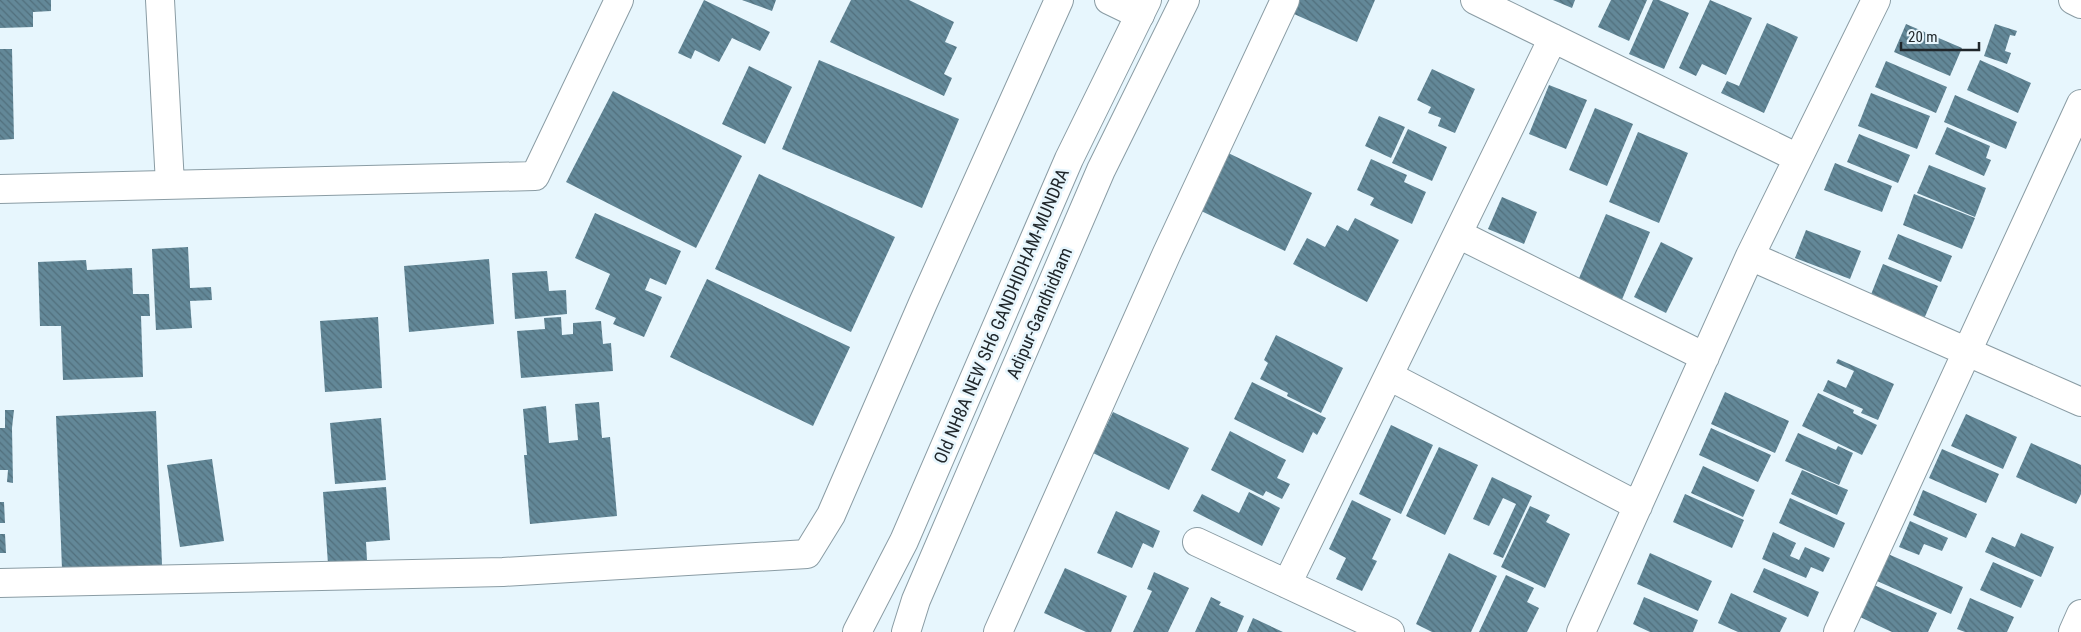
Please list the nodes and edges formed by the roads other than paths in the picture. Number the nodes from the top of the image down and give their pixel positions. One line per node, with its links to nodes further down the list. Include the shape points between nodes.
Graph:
1 (160, 0): 15 (street)
2 (619, 0): 15 (street, via 535,176)
3 (1059, 0): 25 (street, via 831,515 807,554 503,572)
4 (1109, 0): 11 (street)
5 (1185, 0): 29 (street, Adipur-Gandhidham, via 1101,170 916,600)
6 (1285, 0): 30 (street, via 1167,253)
7 (1475, 0): 12 (street)
8 (1876, 0): 14 (street)
9 (2073, 0): 10 (street)
10 (2081, 4)
11 (1144, 7): 28 (street, Old NH8A NEW SH6 GANDHIDHAM-MUNDRA, via 1069,159 904,541)
12 (1553, 38): 14 (street); 17 (street)
13 (2081, 104): 19 (street)
14 (1798, 158): 18 (street)
15 (170, 184): 16 (street)
16 (0, 189)
17 (1458, 234): 20 (street); 21 (street)
18 (1750, 256): 19 (street); 20 (street)
19 (1968, 352): 22 (street); 33 (street)
20 (1705, 357): 23 (street)
21 (1389, 376): 23 (street); 26 (street)
22 (2081, 402)
23 (1638, 506): 32 (street)
24 (1197, 542): 26 (street)
25 (0, 583)
26 (1287, 584): 31 (street)
27 (2081, 614): 34 (street)
28 (857, 632)
29 (906, 632)
30 (998, 632)
31 (1390, 632)
32 (1581, 632)
33 (1838, 632)
34 (2073, 632)

